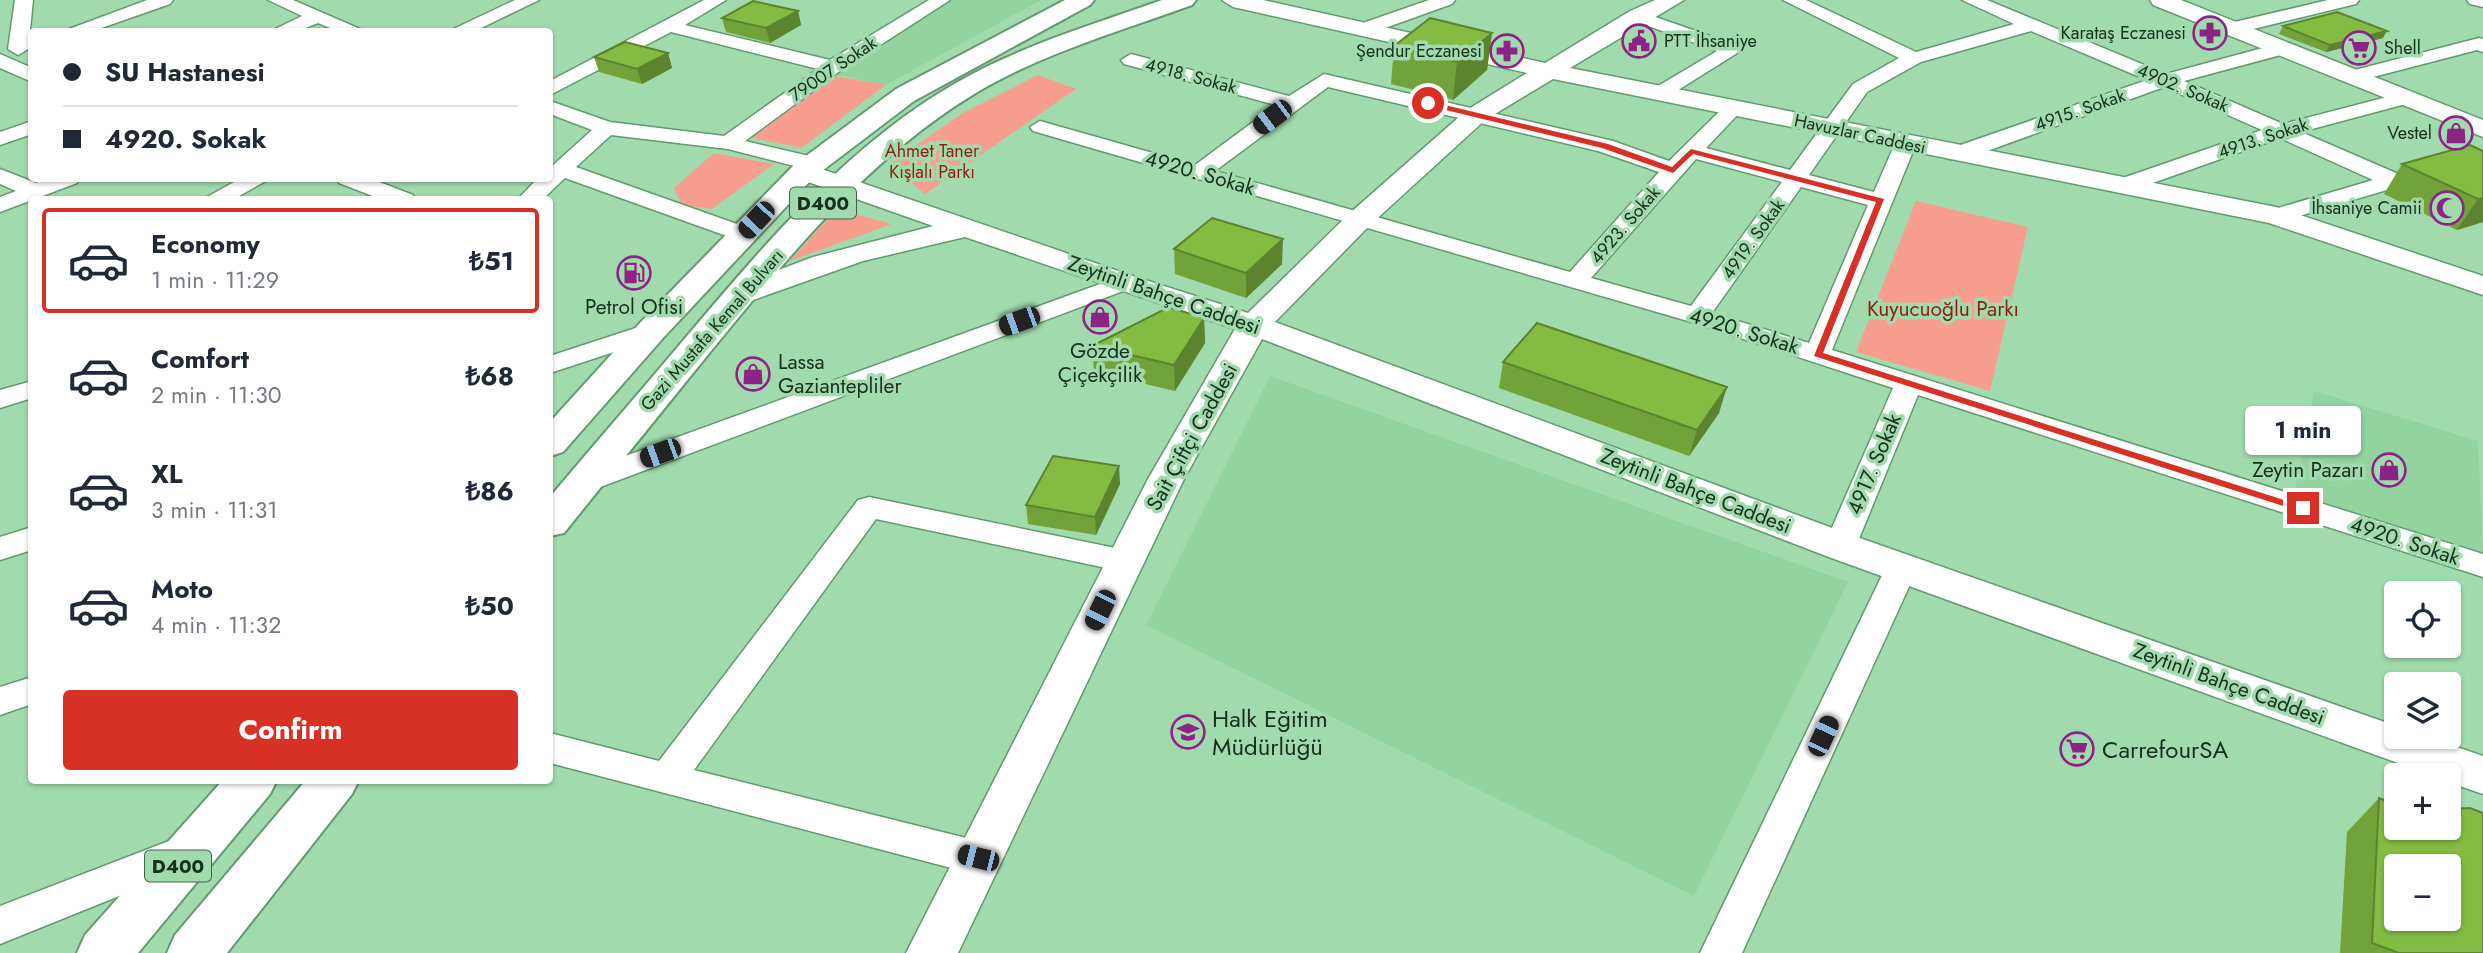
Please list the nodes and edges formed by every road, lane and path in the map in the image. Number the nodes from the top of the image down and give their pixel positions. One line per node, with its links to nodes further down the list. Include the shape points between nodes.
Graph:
1 (24, 0): 31 (street)
2 (277, 0): 19 (street)
3 (530, 0): 26 (street)
4 (717, 0): 22 (street)
5 (903, 0): 18 (street)
6 (1082, 0): 60 (highway, Gazi Mustafa Kemal Bulvarı / D400, via 905,95)
7 (1184, 0): 58 (highway, Gazi Mustafa Kemal Bulvarı / D400, via 995,73 937,106)
8 (1233, 0): 28 (street, Havuzlar Caddesi)
9 (1446, 0): 28 (street)
10 (1673, 0): 20 (street, Sait Çiftçi Caddesi)
11 (1793, 0): 32 (street)
12 (1971, 0): 21 (street, 4902. Sokak)
13 (2161, 0): 27 (street)
14 (2350, 0): 27 (street)
15 (2476, 0): 17 (street)
16 (157, 1): 23 (street)
17 (2483, 2)
18 (936, 3): 34 (street, 79007 Sokak)
19 (319, 11): 24 (street); 25 (street)
20 (1638, 16): 35 (street, Sait Çiftçi Caddesi); 40 (street, via 1732,50)
21 (2032, 25): 32 (street, 4919. Sokak); 38 (street, 4902. Sokak)
22 (668, 26): 34 (street); 39 (street)
23 (97, 28)
24 (286, 28)
25 (351, 28)
26 (465, 28)
27 (2233, 28): 30 (street)
28 (1364, 29): 35 (street, Havuzlar Caddesi)
29 (2483, 46): 37 (street)
30 (2285, 48): 37 (street); 38 (street, 4915. Sokak)
31 (12, 52): 36 (street)
32 (1914, 58): 50 (street, 4919. Sokak, via 1860,88)
33 (1132, 60): 42 (street, 4918. Sokak)
34 (833, 67): 55 (street, 79007 Sokak)
35 (1546, 70): 40 (street, Havuzlar Caddesi); 45 (street, Sait Çiftçi Caddesi)
36 (28, 71)
37 (2354, 76): 41 (street)
38 (2165, 80): 53 (street, 4902. Sokak); 59 (street, 4915. Sokak)
39 (553, 87)
40 (1660, 93): 44 (street, Havuzlar Caddesi)
41 (2406, 97): 51 (street); 53 (street, 4913. Sokak)
42 (1291, 103): 45 (street, via 1324,79); 63 (street)
43 (553, 108): 49 (street)
44 (1734, 108): 50 (street, Havuzlar Caddesi); 57 (street, 4923. Sokak)
45 (1476, 115): 62 (street, via 1605,146); 83 (street, Sait Çiftçi Caddesi)
46 (28, 126): 52 (street)
47 (28, 127): 54 (street)
48 (1040, 127): 63 (street, 4920. Sokak)
49 (606, 128): 55 (street); 61 (street)
50 (1832, 128): 56 (street, Havuzlar Caddesi); 67 (street, 4919. Sokak)
51 (2483, 129)
52 (0, 130)
53 (2280, 131): 68 (street, 4902. Sokak); 74 (street, 4913. Sokak)
54 (0, 139)
55 (728, 143): 60 (street)
56 (1905, 144): 59 (street, Havuzlar Caddesi); 79 (street)
57 (1691, 151): 62 (street, 4923. Sokak); 67 (street)
58 (879, 152): 73 (highway, Gazi Mustafa Kemal Bulvarı / D400); 81 (street, via 880,176)
59 (1957, 154): 74 (street, Havuzlar Caddesi)
60 (809, 167): 73 (street); 85 (highway, Gazi Mustafa Kemal Bulvarı / D400)
61 (561, 169): 66 (street); 85 (street)
62 (1673, 170): 86 (street, 4923. Sokak)
63 (1198, 173): 83 (street, 4920. Sokak)
64 (2419, 173): 68 (street)
65 (0, 176): 75 (street)
66 (553, 177)
67 (1797, 178): 79 (street); 90 (street, 4919. Sokak)
68 (2393, 180): 82 (street)
69 (59, 182): 75 (street)
70 (251, 182): 76 (street)
71 (358, 182): 77 (street)
72 (547, 182): 78 (street)
73 (842, 183): 81 (street, via 854,199 883,207); 89 (highway, Gazi Mustafa Kemal Bulvarı / D400)
74 (2122, 186): 82 (street, Havuzlar Caddesi)
75 (36, 191): 80 (street)
76 (222, 196)
77 (394, 196)
78 (532, 196)
79 (1881, 201): 93 (street)
80 (0, 205)
81 (909, 206): 84 (street, Zeytinli Bahçe Caddesi)
82 (2276, 216): 88 (street, Havuzlar Caddesi)
83 (1360, 219): 86 (street, 4920. Sokak); 91 (street, Sait Çiftçi Caddesi)
84 (971, 228): 87 (street, Zeytinli Bahçe Caddesi); 89 (street, via 842,256)
85 (743, 234): 92 (highway, Gazi Mustafa Kemal Bulvarı / D400)
86 (1575, 281): 90 (street, 4920. Sokak)
87 (1122, 283): 91 (street, Zeytinli Bahçe Caddesi); 99 (street)
88 (2483, 286)
89 (739, 296): 99 (highway, Gazi Mustafa Kemal Bulvarı / D400)
90 (1697, 316): 93 (street, 4920. Sokak)
91 (1254, 325): 102 (street, Zeytinli Bahçe Caddesi); 104 (street, Sait Çiftçi Caddesi)
92 (651, 331): 94 (street); 98 (highway, Gazi Mustafa Kemal Bulvarı / D400)
93 (1817, 354): 95 (street, 4920. Sokak)
94 (553, 364)
95 (1909, 383): 102 (street, 4917. Sokak); 105 (street, 4920. Sokak)
96 (28, 390): 97 (street)
97 (0, 399)
98 (553, 441)
99 (584, 482): 100 (highway, Gazi Mustafa Kemal Bulvarı / D400)
100 (553, 519)
101 (28, 539): 103 (street)
102 (1840, 546): 106 (street, Zeytinli Bahçe Caddesi)
103 (0, 549)
104 (1125, 561): 111 (street, via 869,507); 115 (street, Sait Çiftçi Caddesi)
105 (2483, 566)
106 (1902, 567): 110 (street, Zeytinli Bahçe Caddesi); 120 (street)
107 (28, 691): 108 (street)
108 (0, 701)
109 (553, 748): 111 (street)
110 (2483, 775)
111 (667, 778): 115 (street)
112 (250, 784): 114 (highway, D400)
113 (332, 784): 118 (highway)
114 (194, 848): 116 (street); 117 (highway, D400)
115 (978, 858): 119 (street, Sait Çiftçi Caddesi)
116 (0, 926)
117 (104, 953)
118 (194, 953)
119 (932, 953)
120 (1721, 953)

